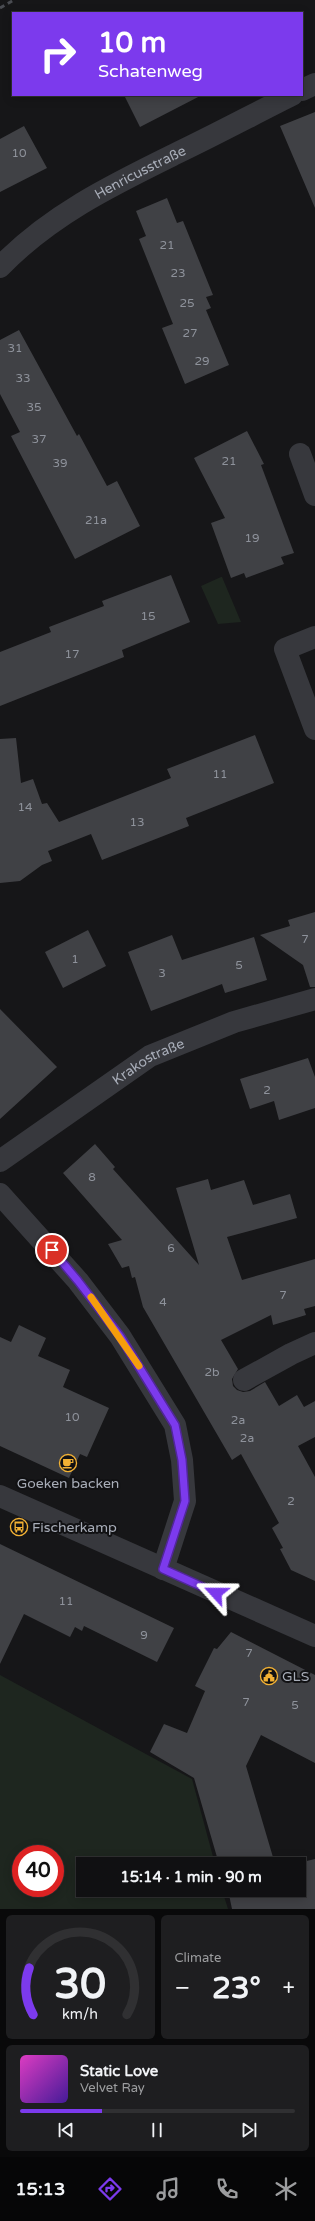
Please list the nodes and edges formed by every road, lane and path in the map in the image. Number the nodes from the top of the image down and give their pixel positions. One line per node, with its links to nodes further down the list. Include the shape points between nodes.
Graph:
1 (315, 84): 2 (street)
2 (303, 90)
3 (290, 96): 4 (street, Henricusstraße, via 93,195 21,245)
4 (0, 267)
5 (300, 454): 6 (street)
6 (315, 495)
7 (315, 637): 8 (street, via 285,649)
8 (315, 729)
9 (315, 1000): 10 (street, Krakostraße, via 234,1022 150,1056)
10 (0, 1161)
11 (0, 1194): 15 (street, via 78,1281 120,1336 175,1425 182,1460 185,1501)
12 (315, 1343): 13 (street)
13 (244, 1380)
14 (0, 1496): 15 (street)
15 (163, 1569): 16 (street)
16 (315, 1636)

